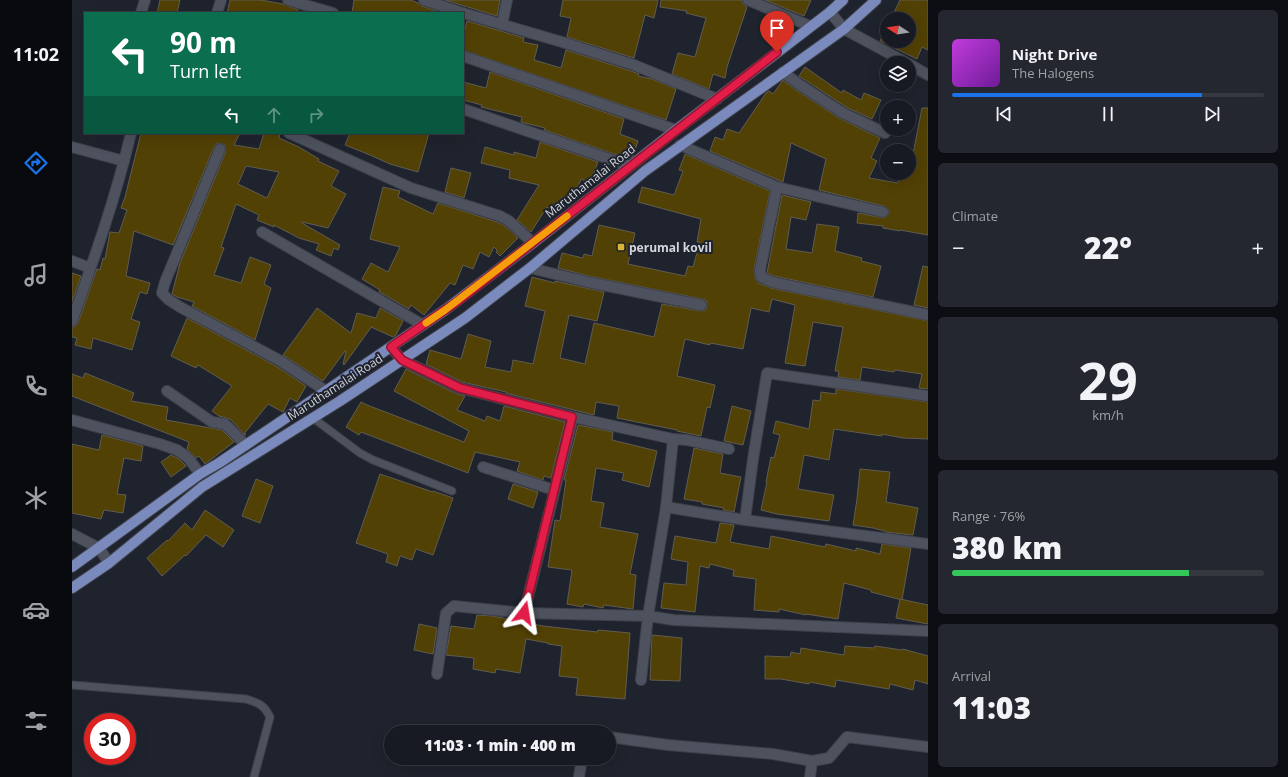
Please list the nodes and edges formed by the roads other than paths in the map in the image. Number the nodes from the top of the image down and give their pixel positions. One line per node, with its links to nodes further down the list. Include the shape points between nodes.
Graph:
1 (145, 0): 9 (street)
2 (221, 0): 10 (street)
3 (288, 0): 11 (street)
4 (424, 0): 12 (street)
5 (508, 0): 15 (street)
6 (748, 0): 16 (street)
7 (843, 0): 13 (main road, Maruthamalai Road)
8 (876, 0): 17 (main road, Maruthamalai Road)
9 (141, 12)
10 (217, 12)
11 (330, 12)
12 (460, 12)
13 (830, 12): 16 (main road, Maruthamalai Road); 17 (street)
14 (464, 13): 15 (street)
15 (502, 24): 23 (street, via 634,65)
16 (810, 26): 23 (main road, Maruthamalai Road)
17 (844, 29): 19 (street); 21 (main road, Maruthamalai Road)
18 (464, 56): 25 (street)
19 (893, 56)
20 (916, 68): 22 (street)
21 (783, 72): 26 (street, via 843,113); 29 (main road, Maruthamalai Road)
22 (928, 75)
23 (717, 99): 25 (main road, Maruthamalai Road)
24 (464, 109): 33 (street)
25 (676, 130): 33 (main road, Maruthamalai Road)
26 (880, 131)
27 (130, 134): 32 (street)
28 (291, 134): 37 (street, via 411,188 509,220)
29 (680, 146): 34 (street); 40 (main road, Maruthamalai Road, via 645,171)
30 (72, 148): 32 (street)
31 (220, 149): 48 (street, via 162,293 180,307 279,360)
32 (124, 161): 39 (street)
33 (630, 166): 37 (main road, Maruthamalai Road)
34 (777, 187): 35 (street); 42 (street, via 760,270 762,277 772,282)
35 (883, 212)
36 (262, 232): 44 (street)
37 (533, 243): 44 (main road, Maruthamalai Road)
38 (72, 261): 39 (street)
39 (90, 268): 43 (street)
40 (530, 268): 41 (street); 46 (main road, Maruthamalai Road, via 465,318)
41 (701, 305)
42 (928, 316)
43 (72, 321)
44 (423, 325): 45 (main road, Maruthamalai Road)
45 (391, 347): 46 (street); 48 (main road, Maruthamalai Road)
46 (402, 360): 50 (street, via 460,388); 51 (main road, Maruthamalai Road)
47 (167, 391): 54 (street, via 212,422 225,424)
48 (326, 391): 54 (main road, Maruthamalai Road)
49 (928, 396): 61 (street, via 767,373)
50 (572, 417): 53 (street); 58 (street)
51 (313, 418): 59 (lane, via 373,460); 65 (main road, Maruthamalai Road, via 202,487)
52 (72, 420): 57 (street, via 177,450 189,459)
53 (673, 439): 55 (street); 60 (street)
54 (246, 445): 57 (main road, Maruthamalai Road)
55 (729, 449)
56 (483, 467): 58 (street)
57 (200, 474): 64 (main road, Maruthamalai Road)
58 (554, 490): 68 (street)
59 (452, 491)
60 (666, 507): 61 (street); 69 (street)
61 (745, 520): 63 (street)
62 (72, 534): 64 (street)
63 (928, 544)
64 (99, 548): 65 (street); 66 (main road, Maruthamalai Road)
65 (109, 563): 67 (main road, Maruthamalai Road)
66 (72, 567)
67 (72, 588)
68 (524, 613): 69 (street); 71 (street, via 454,606 446,613)
69 (648, 616): 70 (street, via 674,620); 72 (street)
70 (928, 631)
71 (437, 674)
72 (641, 680)
73 (72, 685): 78 (lane, via 246,699 258,703 266,709 270,718)
74 (616, 738): 76 (street, via 773,754)
75 (928, 747): 76 (street, via 847,737 829,758)
76 (812, 761): 80 (street)
77 (581, 765): 79 (street)
78 (254, 777)
79 (579, 777)
80 (810, 777)

